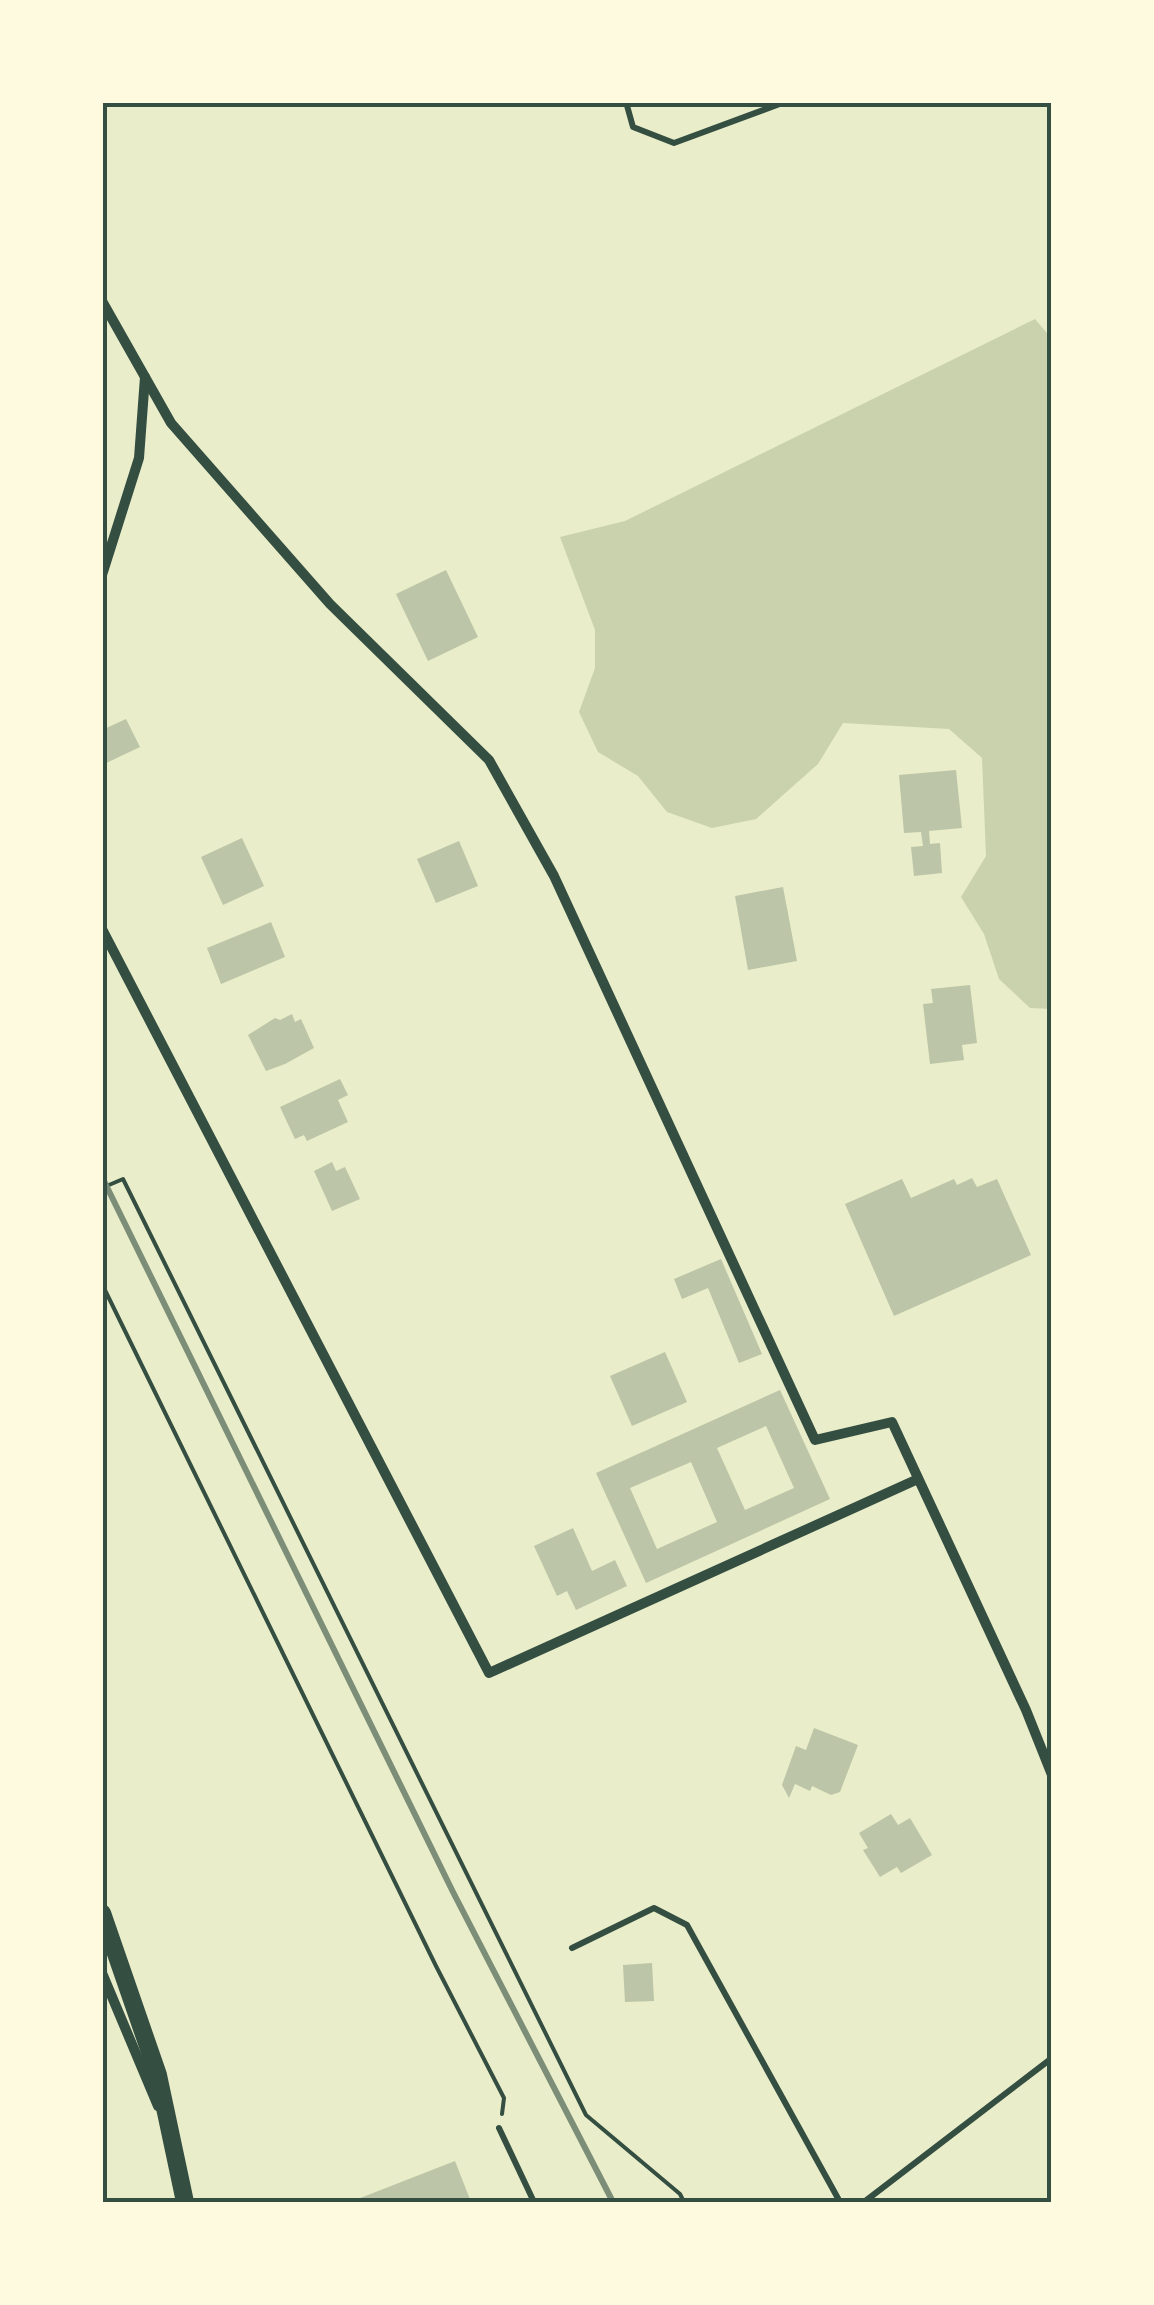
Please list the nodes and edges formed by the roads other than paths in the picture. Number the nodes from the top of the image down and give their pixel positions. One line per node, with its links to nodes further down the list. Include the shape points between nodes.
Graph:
1 (626, 102): 2 (lane, via 634,127 674,143)
2 (784, 102)
3 (102, 301): 4 (street)
4 (146, 374): 5 (street, via 139,458); 7 (street, via 171,423 330,604 489,760 554,876 815,1440 892,1422)
5 (102, 575)
6 (102, 928): 7 (street, via 489,1673)
7 (918, 1479): 8 (street)
8 (1052, 1775)
9 (102, 1913): 14 (main road, via 153,2060)
10 (572, 1948): 17 (lane, via 654,1908 687,1925)
11 (102, 1973): 14 (street)
12 (1052, 2058): 18 (lane)
13 (499, 2128): 16 (lane)
14 (173, 2142): 15 (main road)
15 (185, 2202)
16 (534, 2202)
17 (840, 2202)
18 (864, 2202)

